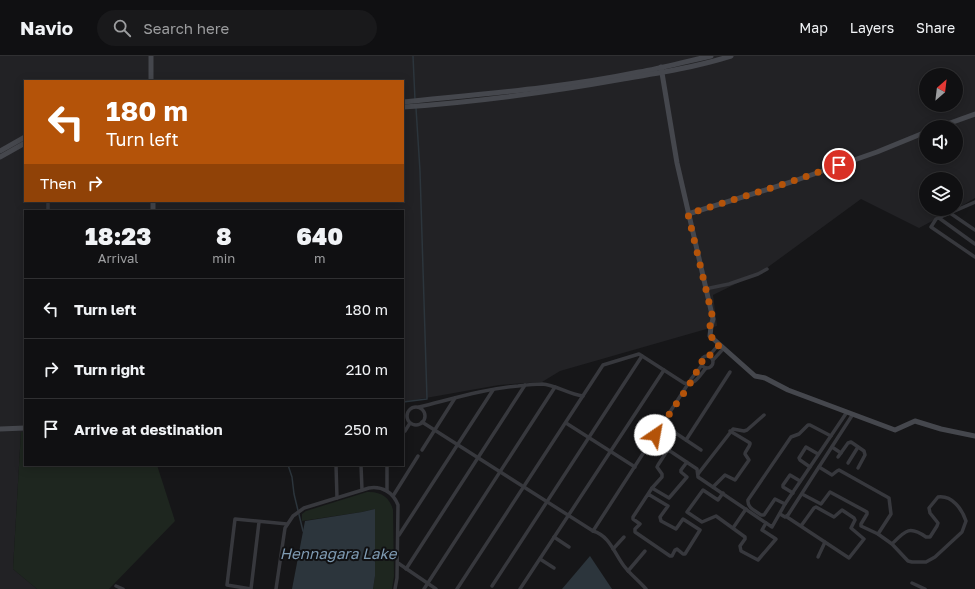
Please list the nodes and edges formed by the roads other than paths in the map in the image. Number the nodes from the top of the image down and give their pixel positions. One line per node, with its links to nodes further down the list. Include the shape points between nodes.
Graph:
1 (151, 56): 5 (street)
2 (710, 56): 4 (street)
3 (731, 56): 4 (street)
4 (662, 70): 7 (street); 18 (street)
5 (151, 80)
6 (404, 102): 7 (street)
7 (416, 103): 8 (street)
8 (404, 107)
9 (975, 114): 10 (street)
10 (958, 120)
11 (919, 135): 18 (street, via 790,182)
12 (24, 138): 14 (street)
13 (24, 144): 15 (street)
14 (0, 151)
15 (0, 157)
16 (974, 203): 17 (street)
17 (963, 208)
18 (688, 214): 26 (street)
19 (944, 216): 21 (street)
20 (954, 216): 22 (street)
21 (937, 219): 23 (street); 24 (street, via 930,227)
22 (975, 230)
23 (975, 244)
24 (975, 257)
25 (767, 269): 26 (street, via 729,284)
26 (705, 289): 27 (street, via 713,319 710,336)
27 (720, 344): 28 (street); 30 (street)
28 (724, 348): 31 (street); 43 (street, via 754,376 765,378 788,390)
29 (642, 356): 34 (street); 40 (street, via 639,354 603,365); 57 (street)
30 (709, 356): 31 (street); 32 (street, via 702,358)
31 (713, 360): 33 (street, via 711,366)
32 (702, 365): 33 (street); 36 (street)
33 (706, 368): 36 (street)
34 (664, 370): 36 (street); 65 (street)
35 (730, 372): 59 (street)
36 (689, 384): 49 (street)
37 (525, 385): 38 (street, via 541,384); 39 (street); 70 (street)
38 (555, 387): 40 (street); 125 (street)
39 (492, 390): 41 (street); 60 (street)
40 (583, 396): 47 (street)
41 (455, 398): 42 (street); 52 (street)
42 (419, 407): 46 (street, via 425,414); 48 (street, via 412,407 407,412)
43 (847, 412): 44 (street); 55 (street)
44 (853, 414): 56 (street, via 895,430 915,421); 58 (street)
45 (764, 415): 54 (street, via 748,430 736,428)
46 (422, 422): 48 (street, via 415,425); 52 (street)
47 (566, 422): 57 (street); 84 (street)
48 (410, 423): 53 (street)
49 (662, 424): 59 (street); 76 (street)
50 (24, 428): 51 (street)
51 (0, 429)
52 (435, 430): 60 (street); 63 (street)
53 (405, 431)
54 (730, 431): 81 (street); 86 (street, via 750,444 745,452 749,460 736,480 725,475)
55 (832, 435): 58 (street); 67 (street); 96 (street, via 808,425 791,437 747,503 761,515 764,515 775,499)
56 (975, 436)
57 (589, 437): 65 (street); 95 (street)
58 (839, 437): 61 (street)
59 (686, 440): 64 (street)
60 (457, 444): 70 (street); 110 (street)
61 (832, 447): 66 (street); 78 (street)
62 (858, 447): 66 (street, via 850,442); 72 (street); 79 (street, via 865,455)
63 (422, 450)
64 (700, 450)
65 (610, 451): 76 (street); 100 (street)
66 (841, 453): 69 (street)
67 (818, 454): 77 (street); 77 (street, via 806,448 799,458)
68 (418, 456): 93 (street)
69 (838, 457)
70 (478, 458): 84 (street); 122 (street)
71 (687, 462): 81 (street, via 698,470); 85 (street, via 681,472 687,477 669,498); 85 (street, via 667,451 657,467 662,477)
72 (848, 463)
73 (336, 466): 94 (street)
74 (361, 466): 87 (street)
75 (387, 466): 88 (street)
76 (634, 467): 108 (street)
77 (810, 467): 80 (street)
78 (819, 467): 82 (street); 109 (street, via 832,475 839,470 888,497 891,514)
79 (858, 468)
80 (806, 472): 82 (street); 83 (street)
81 (698, 474): 86 (street, via 698,477)
82 (814, 476): 92 (street)
83 (800, 481): 90 (street); 90 (street, via 790,475 783,485)
84 (524, 487): 95 (street); 134 (street)
85 (652, 488): 91 (street)
86 (714, 488): 89 (street)
87 (362, 490): 88 (street, via 376,488); 94 (street)
88 (387, 491): 93 (street)
89 (723, 493): 97 (street); 98 (street, via 718,500 703,490)
90 (793, 493): 96 (street)
91 (648, 494): 102 (street, via 668,506 660,517 661,521 676,529); 102 (street, via 633,517 640,524 635,532 670,556 677,549 685,554 700,530)
92 (802, 494): 101 (street); 109 (street, via 821,504 831,492 867,512 861,525)
93 (393, 496): 110 (street, via 398,508)
94 (337, 498): 105 (street, via 304,508)
95 (547, 502): 100 (street); 127 (street)
96 (785, 504): 99 (street)
97 (746, 509): 104 (street); 107 (street)
98 (687, 512): 102 (street); 107 (street, via 702,522 716,516)
99 (780, 514): 101 (street); 104 (street, via 772,527)
100 (568, 515): 108 (street); 111 (street)
101 (787, 517): 106 (street)
102 (683, 519)
103 (259, 522): 105 (street); 128 (street, via 251,589); 128 (street, via 235,519)
104 (766, 523): 107 (street, via 762,530 776,539 758,560 741,551 740,546 746,538)
105 (286, 524): 130 (street)
106 (801, 526): 113 (street); 113 (street, via 816,507 834,517 842,510 854,518 851,528 864,539 849,558)
107 (733, 528)
108 (593, 531): 116 (street, via 605,538)
109 (878, 534): 114 (street)
110 (398, 536): 120 (street)
111 (554, 537): 115 (street); 119 (street)
112 (624, 537): 116 (street)
113 (825, 542): 118 (street)
114 (892, 544): 114 (street, via 908,560 926,562 962,532 966,521 954,501 944,496 938,497 930,508 930,513 938,523 930,537 912,530)
115 (569, 547)
116 (613, 549): 123 (street)
117 (645, 551): 123 (street)
118 (818, 557)
119 (540, 559): 121 (street); 135 (street)
120 (398, 563): 122 (street); 131 (street)
121 (554, 568)
122 (406, 569): 125 (street)
123 (628, 571): 136 (street)
124 (912, 582): 137 (street)
125 (428, 583): 132 (street); 133 (street)
126 (116, 586): 129 (street)
127 (492, 586)
128 (226, 587)
129 (122, 589)
130 (276, 589)
131 (395, 589)
132 (424, 589)
133 (436, 589)
134 (457, 589)
135 (520, 589)
136 (646, 589)
137 (925, 589)

